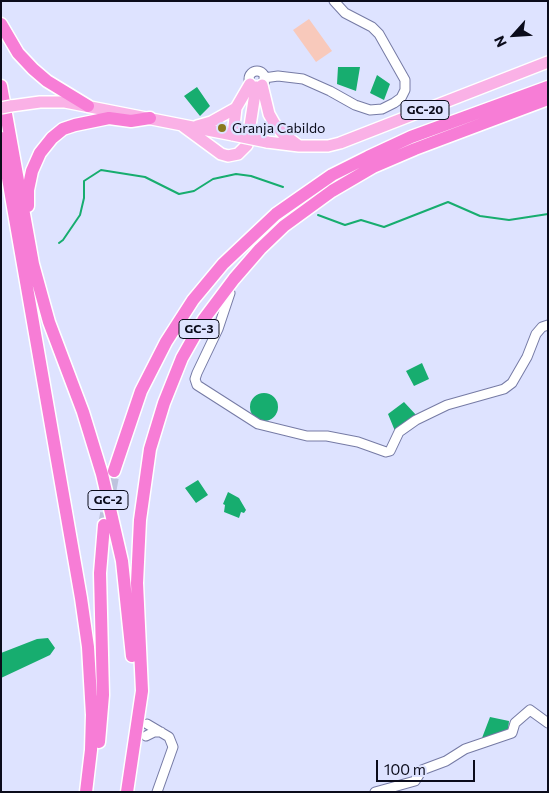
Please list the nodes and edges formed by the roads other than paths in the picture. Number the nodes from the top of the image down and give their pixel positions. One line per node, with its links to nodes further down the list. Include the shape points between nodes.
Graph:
1 (334, 1): 4 (street, via 345,13 379,34 405,80 405,90 400,98 382,109 370,110 303,79 278,76)
2 (1, 24): 8 (highway, via 18,53 33,69)
3 (548, 62): 16 (main road, GC-20, via 340,143)
4 (258, 84): 10 (main road); 12 (main road, via 247,145 238,154 221,154); 16 (main road, via 274,123)
5 (1, 86): 19 (highway, GC-2)
6 (548, 86): 22 (highway, GC-3, via 368,157 332,175 276,214 224,264 193,300 166,342 141,391)
7 (548, 99): 18 (highway, GC-3, via 415,149 373,167)
8 (88, 106): 9 (main road, GC-20, via 40,102); 11 (main road, GC-20)
9 (6, 107)
10 (236, 108): 13 (main road); 14 (main road)
11 (150, 118): 12 (main road, GC-20); 19 (highway, via 92,121 64,129 52,138 32,171)
12 (181, 125): 13 (main road, GC-20)
13 (195, 127): 14 (main road, GC-20)
14 (233, 135): 16 (main road, GC-20, bridge)
15 (1, 138): 19 (highway, GC-2)
16 (299, 146)
17 (1, 167): 19 (highway, via 8,206)
18 (332, 191): 20 (highway, via 264,252 230,293); 28 (highway, GC-3, via 284,226 234,279 204,319 182,358 164,403 150,449 140,520 138,583 142,691)
19 (23, 234): 28 (highway, GC-2, via 48,322 83,412 102,474 122,561 134,685); 29 (highway, GC-2, via 52,439 88,647 92,715)
20 (214, 324): 21 (street, via 196,373 197,385 258,424 307,436 358,442 386,452 390,451 399,432 416,420 447,405 504,389 512,383 536,334)
21 (548, 325)
22 (114, 471)
23 (104, 525): 29 (highway, via 100,573 103,695 98,756)
24 (548, 723): 32 (street, via 530,710 516,723 512,733 465,749 422,770 415,781)
25 (147, 724): 26 (street)
26 (161, 732): 27 (street); 31 (street, via 173,747)
27 (146, 736)
28 (133, 746): 30 (highway, GC-2)
29 (88, 792)
30 (127, 792)
31 (157, 792)
32 (375, 792)

